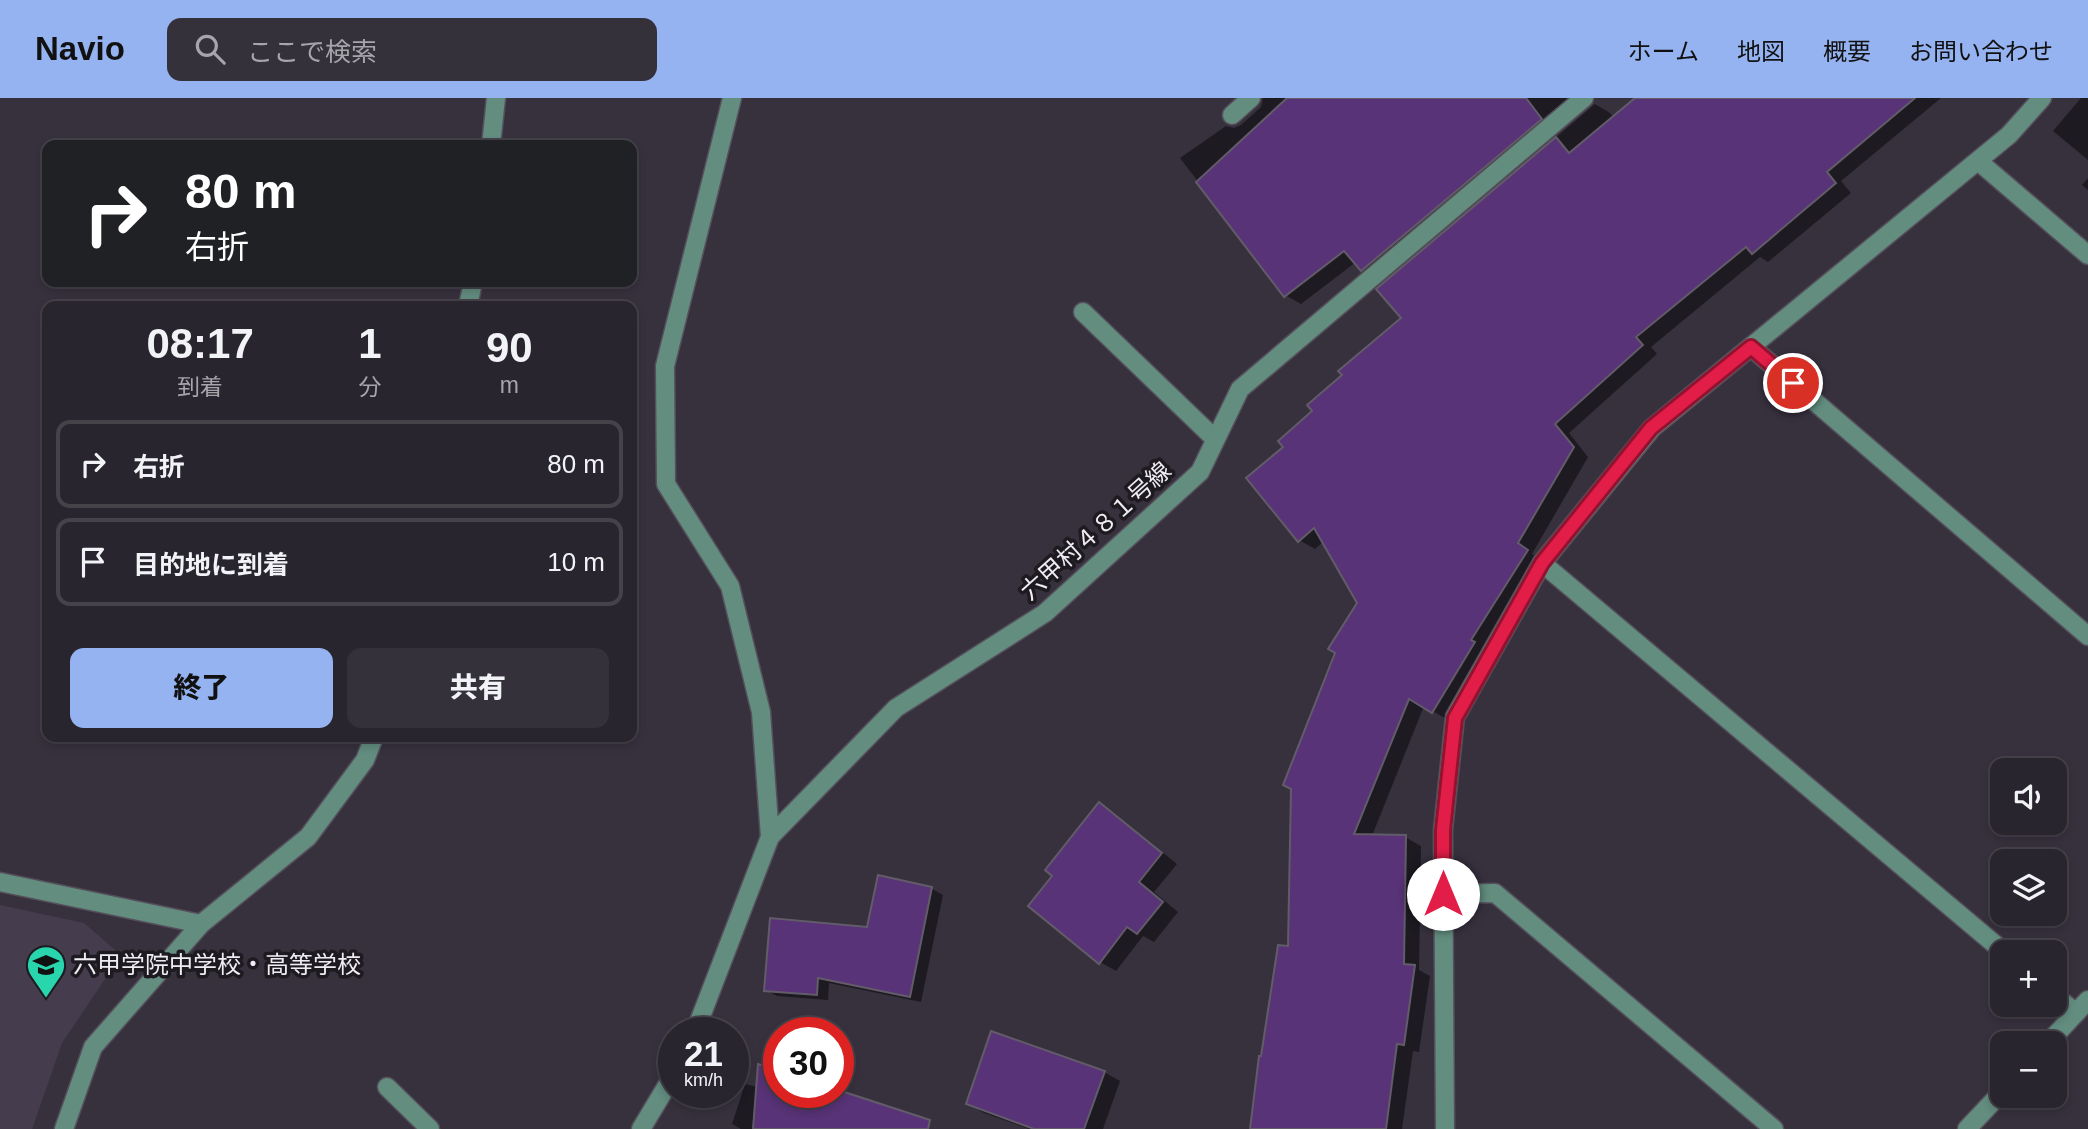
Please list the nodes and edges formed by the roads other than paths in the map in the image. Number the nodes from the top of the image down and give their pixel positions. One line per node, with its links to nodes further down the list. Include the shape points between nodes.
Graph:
1 (496, 98): 7 (street)
2 (732, 98): 16 (street, via 665,366 666,484 730,586 761,712)
3 (1251, 98): 6 (street)
4 (1584, 98): 12 (street, 六甲村４８１号線, via 1240,389)
5 (2042, 98): 8 (street)
6 (1232, 115)
7 (492, 140)
8 (1978, 161): 9 (street); 11 (street)
9 (2088, 255)
10 (1083, 312): 12 (street)
11 (1751, 347): 13 (street, via 1651,428); 14 (street)
12 (1215, 439): 16 (street, 六甲村４８１号線, via 1200,472 1045,613 896,708)
13 (1542, 563): 18 (street, via 1455,718 1443,830); 20 (street)
14 (2088, 636)
15 (372, 742): 19 (street, via 365,760 309,836)
16 (771, 837): 22 (street, 六甲村４８１号線)
17 (0, 882): 19 (street)
18 (1443, 894): 30 (street); 31 (street, via 1495,893)
19 (201, 924): 27 (street, via 93,1047)
20 (1990, 940)
21 (2082, 1006): 23 (street)
22 (701, 1017)
23 (2059, 1031)
24 (387, 1087): 28 (street)
25 (658, 1101): 29 (street)
26 (1990, 1105): 32 (street)
27 (64, 1129)
28 (430, 1129)
29 (641, 1129)
30 (1445, 1129)
31 (1774, 1129)
32 (1967, 1129)

